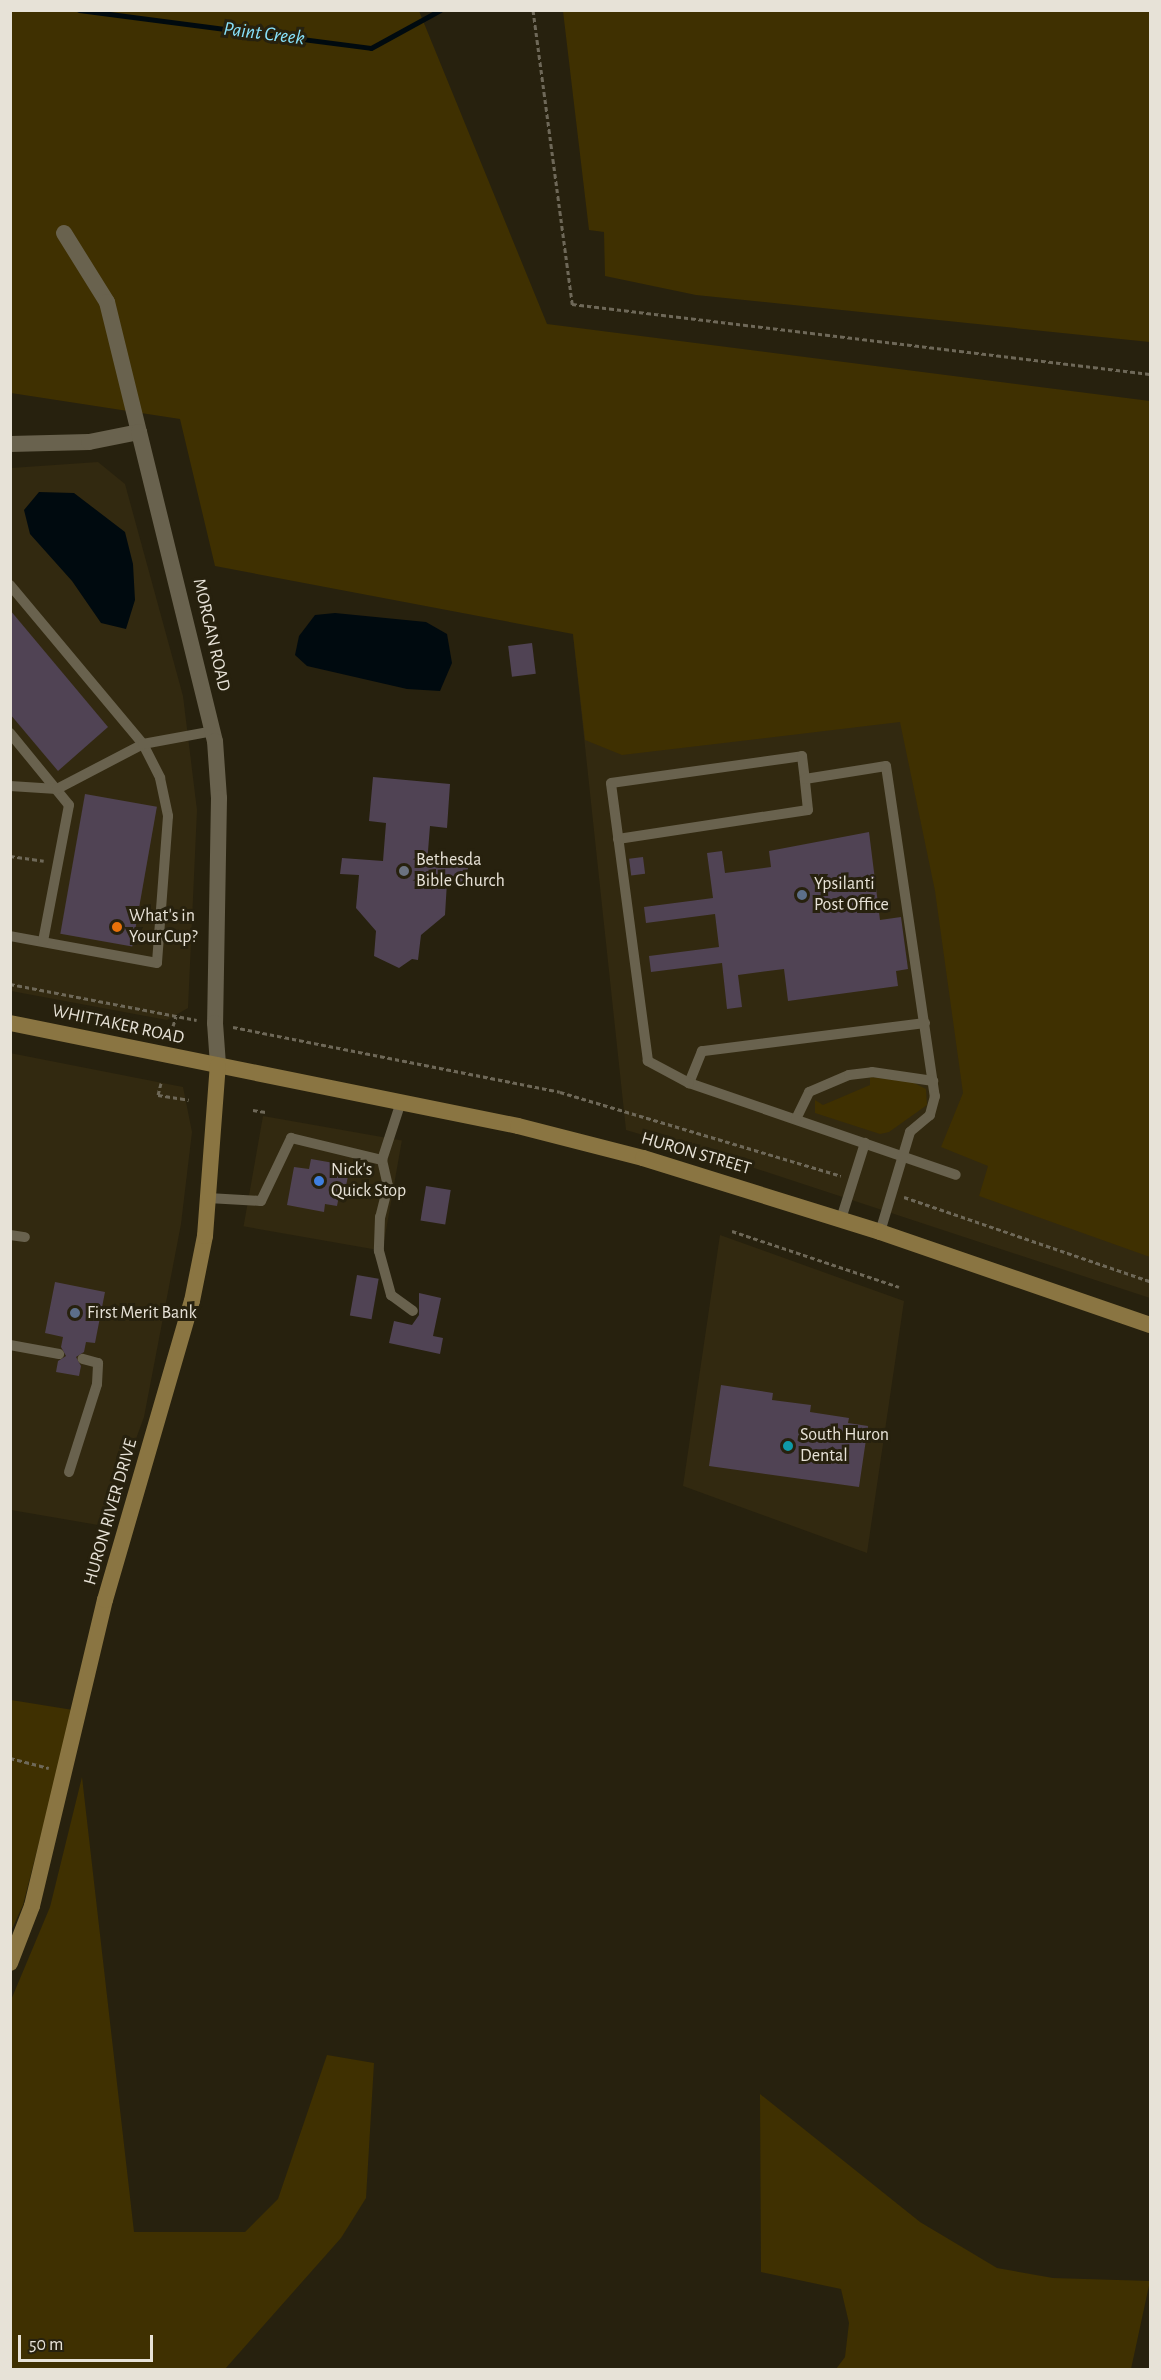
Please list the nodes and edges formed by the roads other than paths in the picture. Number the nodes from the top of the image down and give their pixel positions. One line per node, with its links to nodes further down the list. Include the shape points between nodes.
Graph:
1 (64, 233): 2 (street, MORGAN ROAD, via 106,303)
2 (140, 432): 3 (street, via 89,442); 5 (street, MORGAN ROAD)
3 (10, 444)
4 (10, 585): 7 (lane)
5 (213, 731): 7 (lane); 16 (street, MORGAN ROAD, via 219,798 215,1023)
6 (10, 733): 10 (lane)
7 (143, 744): 10 (lane); 13 (lane, via 160,778 168,816 157,963)
8 (805, 779): 11 (lane, via 808,810); 11 (lane, via 802,756 611,783); 15 (lane, via 886,766)
9 (11, 787): 10 (lane)
10 (57, 789): 13 (lane, via 69,804)
11 (618, 839): 18 (lane, via 648,1061)
12 (10, 936): 13 (lane)
13 (43, 941)
14 (10, 1023): 16 (main road, WHITTAKER ROAD)
15 (924, 1023): 17 (lane); 18 (lane, via 702,1051)
16 (218, 1065): 19 (main road, HURON STREET); 25 (main road, HURON RIVER DRIVE)
17 (933, 1081): 20 (lane, via 872,1072 849,1074 809,1092); 22 (lane, via 935,1096 930,1115 910,1132)
18 (689, 1083): 20 (lane)
19 (401, 1102): 23 (lane); 26 (main road, HURON STREET, via 643,1158)
20 (796, 1119): 21 (lane)
21 (865, 1143): 22 (lane); 26 (lane)
22 (903, 1156): 24 (lane); 27 (lane)
23 (382, 1160): 25 (lane, via 291,1138 261,1201); 30 (lane, via 388,1186 380,1216 379,1251 391,1295)
24 (956, 1175)
25 (208, 1198): 36 (main road, HURON RIVER DRIVE, via 192,1301 105,1600 32,1906)
26 (841, 1219): 27 (main road, HURON STREET)
27 (880, 1232): 31 (main road, HURON STREET)
28 (10, 1235): 29 (lane)
29 (25, 1237)
30 (413, 1311)
31 (1150, 1325)
32 (10, 1345): 33 (lane)
33 (59, 1354)
34 (83, 1359): 35 (lane, via 98,1363 97,1384)
35 (69, 1472)
36 (10, 1963)

